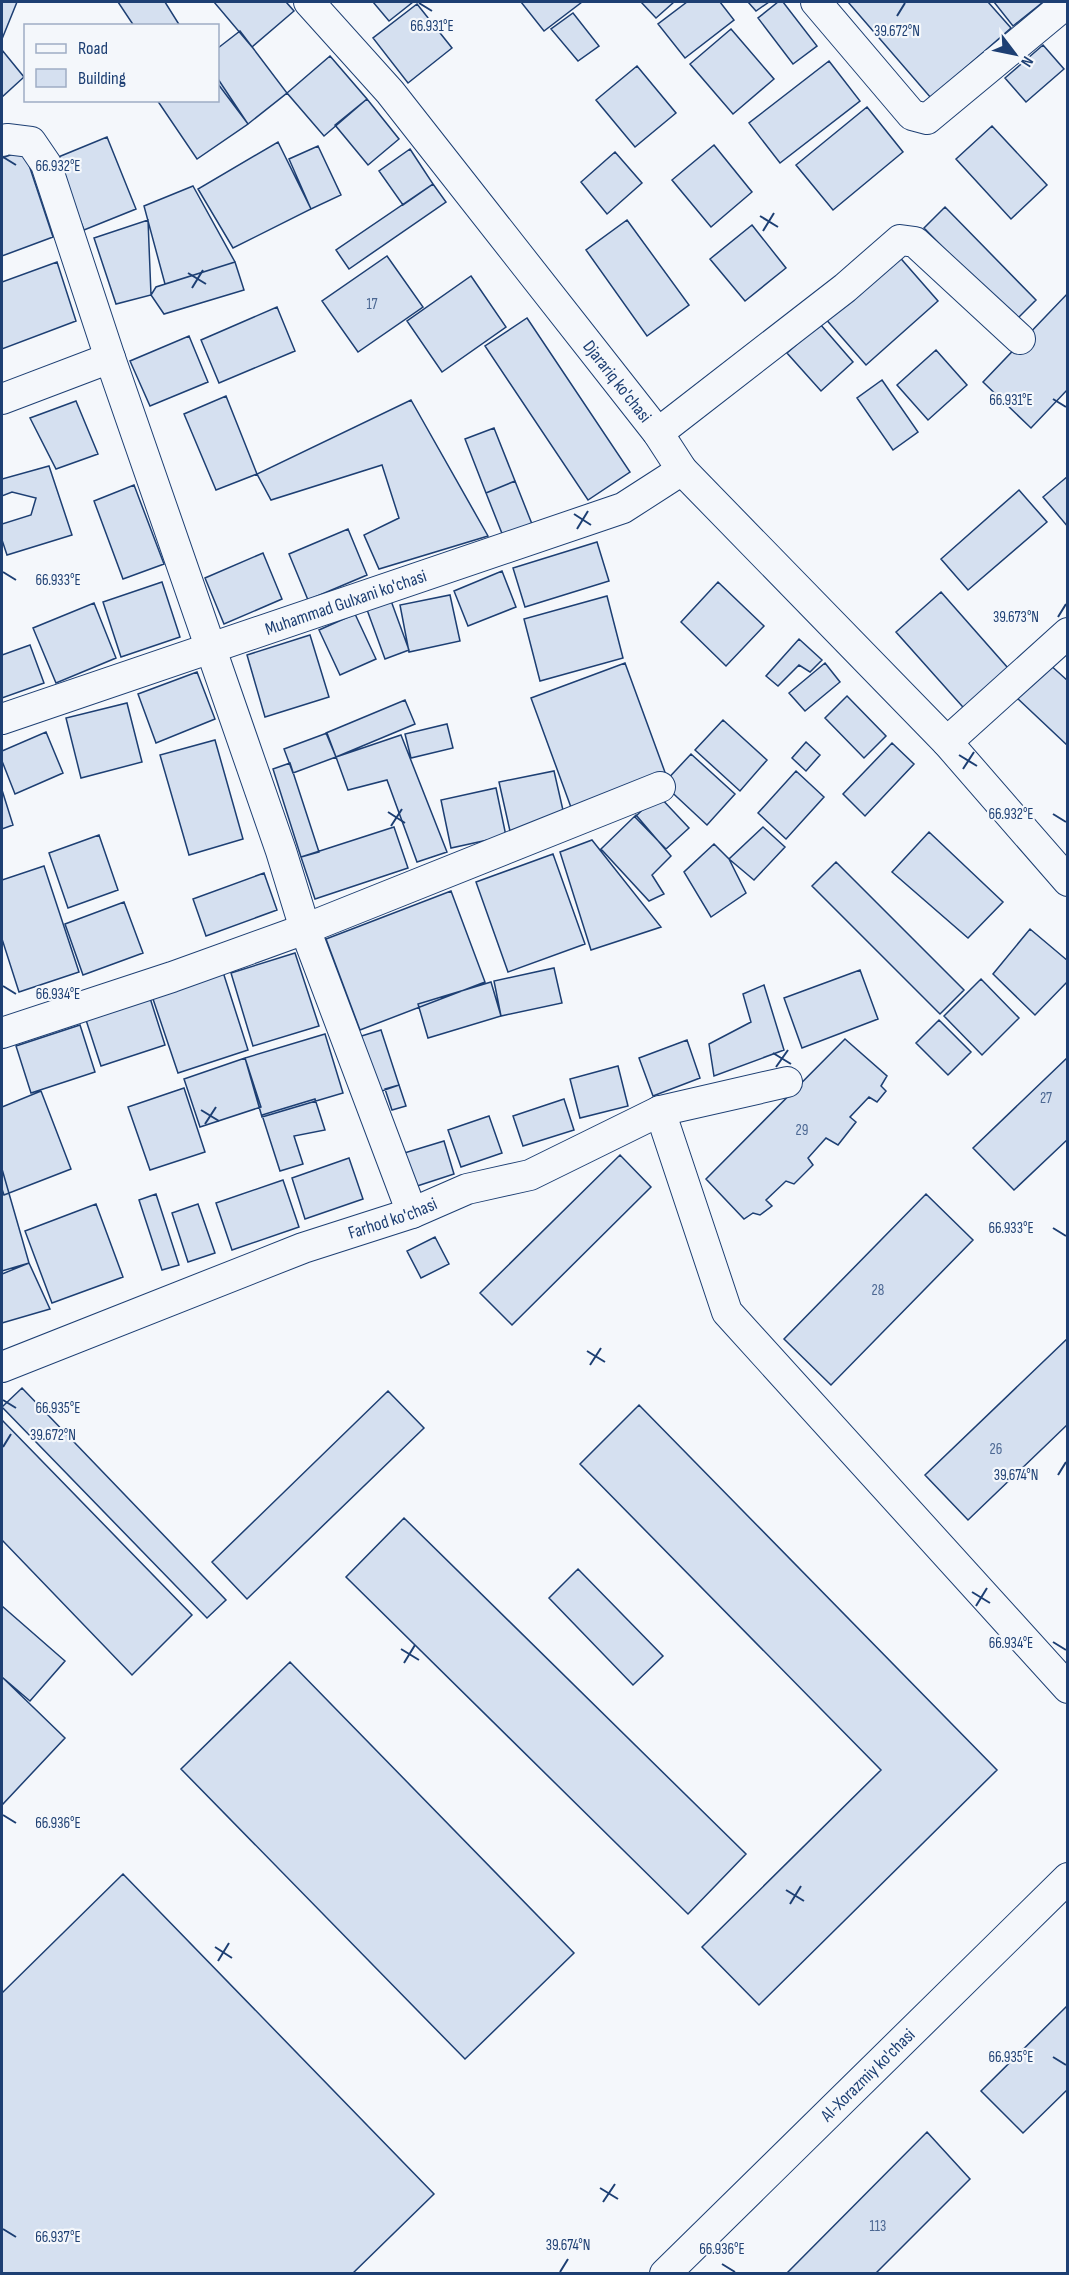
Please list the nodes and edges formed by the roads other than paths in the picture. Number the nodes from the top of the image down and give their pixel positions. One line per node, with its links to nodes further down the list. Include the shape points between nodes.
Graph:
1 (309, 2): 8 (street, Djarariq ko'chasi, via 390,92)
2 (816, 2): 3 (street, via 912,115 927,119)
3 (1068, 2)
4 (2, 141): 6 (street, via 31,142 46,164)
5 (1020, 339): 8 (street, via 915,242 900,240 845,288)
6 (110, 358): 7 (street); 11 (street)
7 (2, 399)
8 (658, 433): 9 (street, Djarariq ko'chasi)
9 (682, 470): 11 (street, Muhammad Gulxani ko'chasi, via 623,508); 13 (street, Djarariq ko'chasi)
10 (1068, 633): 13 (street)
11 (211, 648): 12 (street, Muhammad Gulxani ko'chasi); 16 (street)
12 (2, 719)
13 (947, 742): 15 (street, Djarariq ko'chasi)
14 (660, 787): 16 (street)
15 (1068, 881)
16 (305, 929): 17 (street); 20 (street)
17 (2, 1033)
18 (787, 1082): 19 (street, Farhod ko'chasi)
19 (660, 1112): 20 (street, Farhod ko'chasi, via 530,1175 467,1189); 22 (street, via 727,1312)
20 (412, 1213): 21 (street, Farhod ko'chasi, via 303,1248)
21 (2, 1367)
22 (1068, 1688)
23 (1068, 1878): 24 (street, Al-Xorazmiy ko'chasi)
24 (666, 2274)

